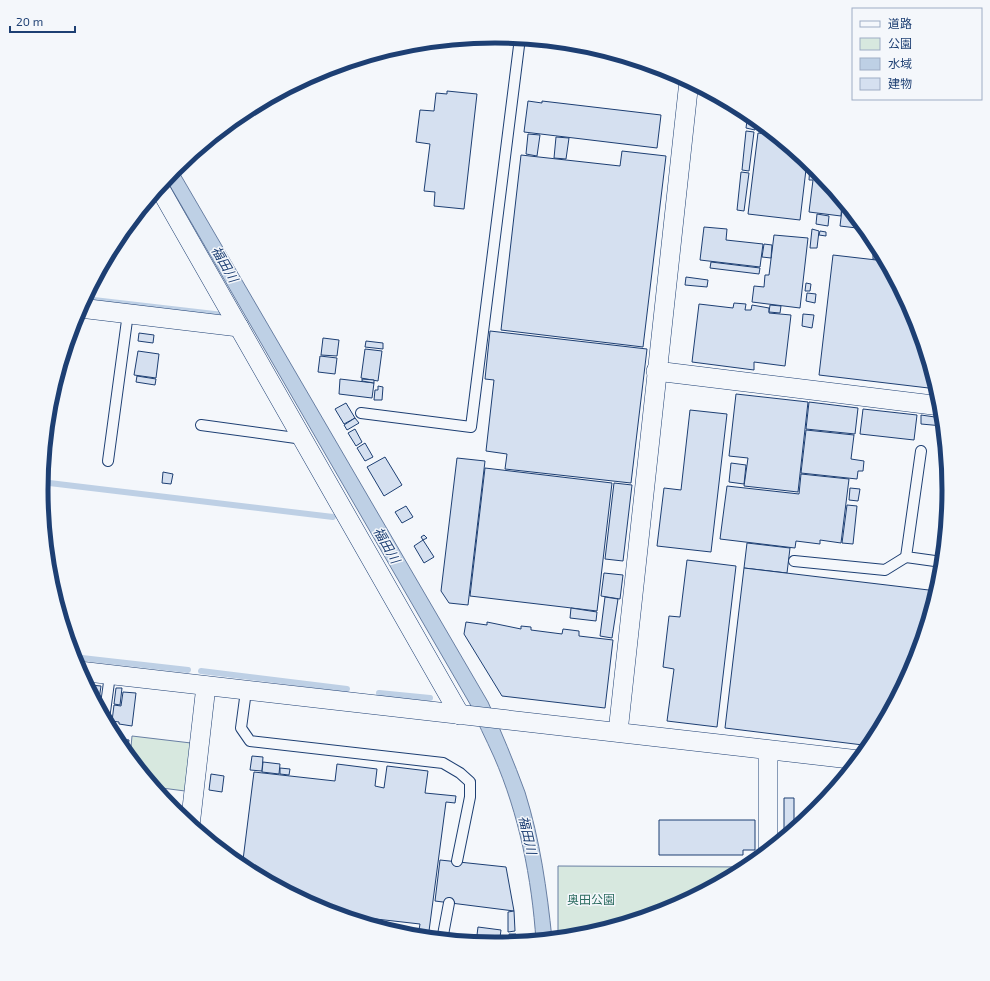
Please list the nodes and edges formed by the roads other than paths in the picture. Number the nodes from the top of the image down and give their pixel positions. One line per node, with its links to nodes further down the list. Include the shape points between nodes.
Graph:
1 (519, 44): 9 (lane, via 472,427)
2 (688, 87): 7 (street)
3 (162, 192): 6 (street)
4 (87, 309): 5 (street)
5 (128, 313): 6 (street); 13 (lane)
6 (239, 327): 11 (street)
7 (656, 371): 8 (street); 23 (street)
8 (934, 405)
9 (361, 413)
10 (200, 425): 11 (lane)
11 (303, 439): 22 (street)
12 (920, 451): 14 (lane)
13 (108, 461)
14 (906, 557): 15 (lane, via 885,570); 16 (lane)
15 (794, 561)
16 (937, 561)
17 (87, 672): 18 (street)
18 (110, 675): 19 (street); 21 (lane)
19 (206, 686): 20 (street); 26 (street)
20 (246, 691): 22 (street); 28 (lane, via 241,728 250,741 443,763 460,773 470,782 470,797)
21 (105, 710)
22 (463, 715): 23 (street)
23 (618, 732): 24 (street)
24 (768, 750): 25 (street); 27 (street)
25 (853, 759)
26 (191, 818)
27 (768, 845)
28 (457, 861)
29 (449, 903): 30 (lane)
30 (443, 935)

